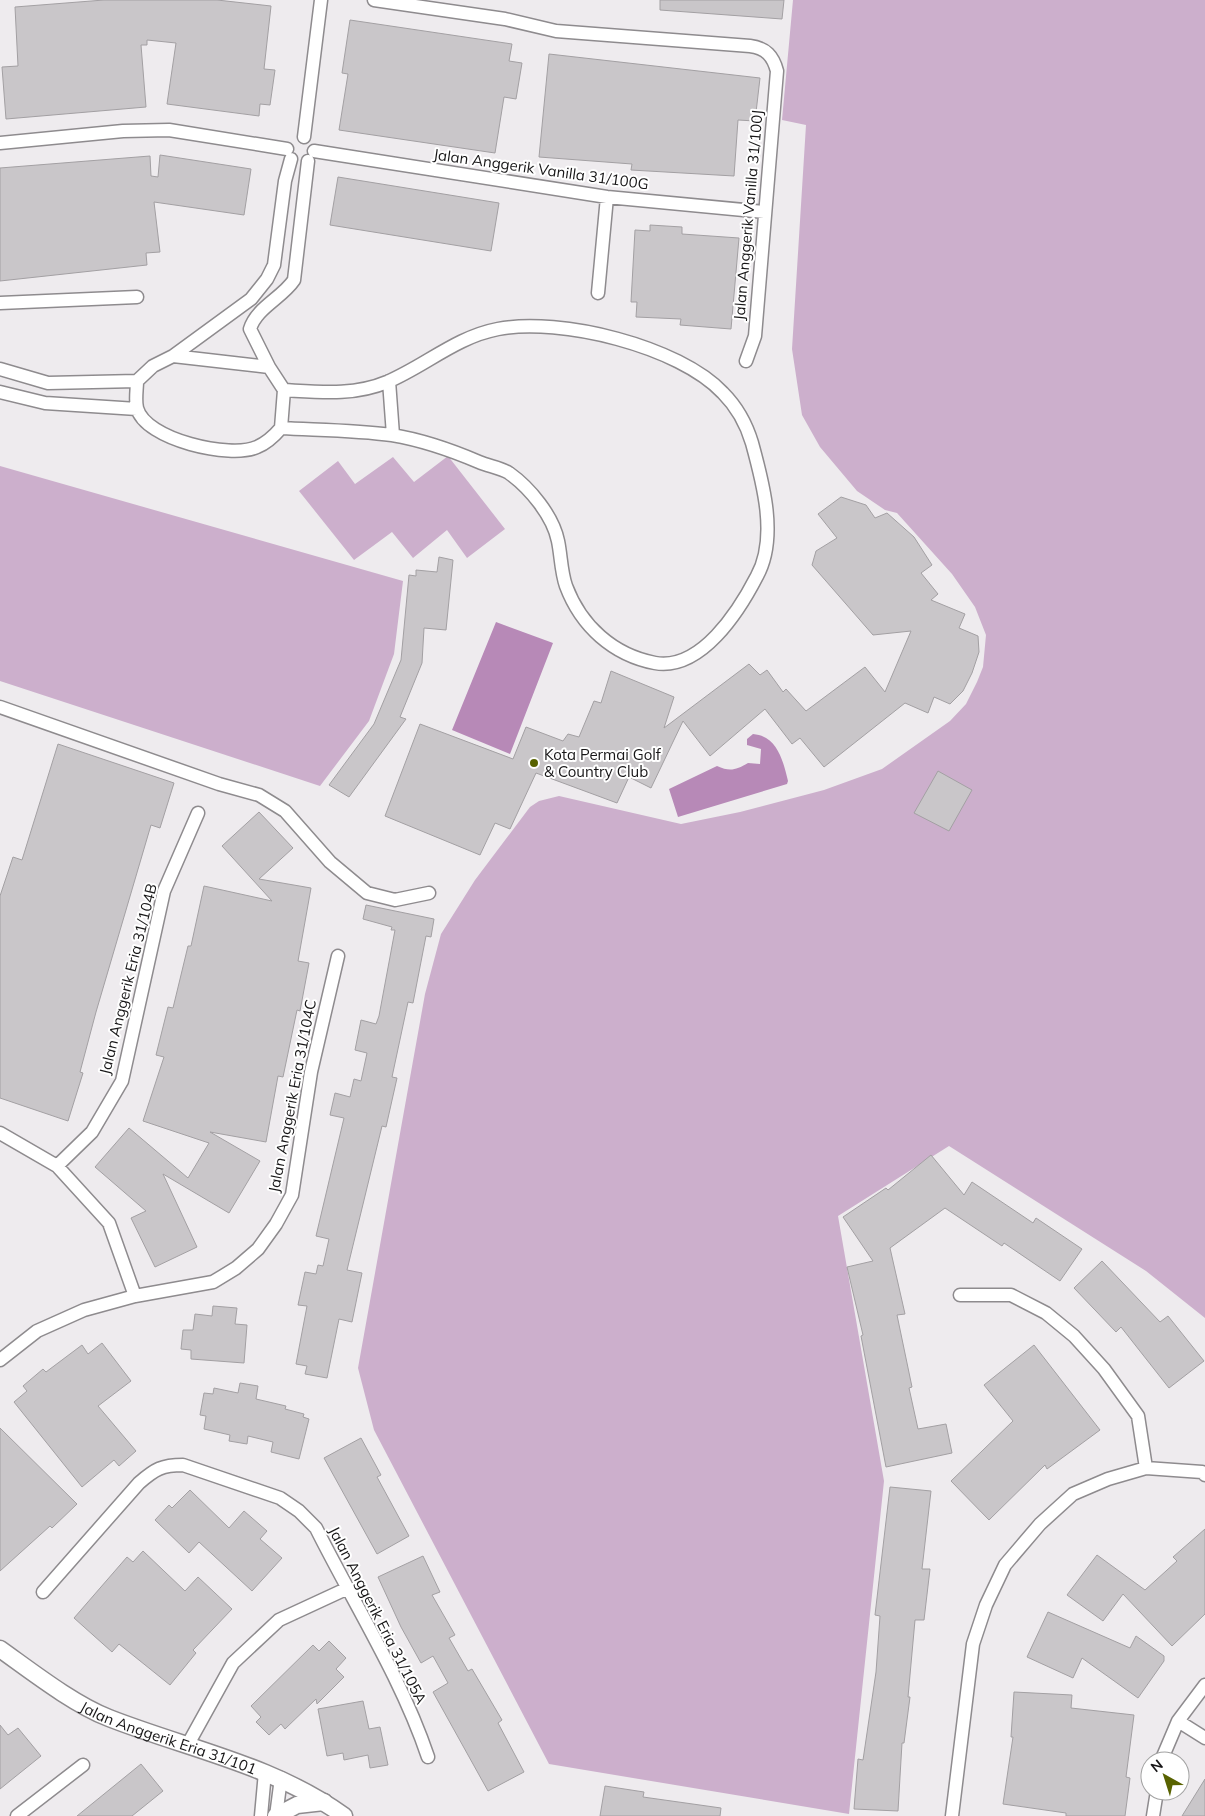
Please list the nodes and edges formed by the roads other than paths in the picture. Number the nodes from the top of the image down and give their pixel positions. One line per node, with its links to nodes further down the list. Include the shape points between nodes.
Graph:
1 (321, 0): 3 (street)
2 (374, 0): 8 (street, Jalan Anggerik Vanilla 31/100J, via 505,19 556,31 760,47 773,58 777,71)
3 (304, 137): 5 (street, via 290,142); 6 (street, via 309,140)
4 (0, 143): 5 (street, via 123,131 169,130)
5 (289, 154): 6 (street, via 300,164); 9 (street)
6 (311, 156): 7 (street, Jalan Anggerik Vanilla 31/100G); 10 (street)
7 (607, 197): 8 (street, Jalan Anggerik Vanilla 31/100G); 11 (street)
8 (765, 212): 15 (street, Jalan Anggerik Vanilla 31/100J, via 755,336)
9 (279, 228): 10 (street); 14 (street, via 274,265 262,288)
10 (301, 230): 16 (street, via 294,280 252,321 250,328)
11 (598, 292)
12 (137, 297): 13 (street)
13 (0, 304)
14 (172, 356): 16 (street); 18 (street, via 153,366)
15 (746, 361)
16 (269, 367): 20 (street)
17 (0, 369): 18 (street, via 48,383)
18 (137, 381): 22 (street)
19 (389, 381): 20 (street, via 371,388 334,393); 24 (street); 24 (street, via 442,350 498,329 563,327 660,353 695,371 722,391 745,421 766,498 764,565 736,611 695,655 668,665 627,656 598,635 578,609 565,584 558,539 552,523 535,498 508,472 449,450)
20 (284, 390): 23 (street)
21 (0, 392): 22 (street, via 45,403)
22 (137, 408): 23 (street, via 162,434 190,444 236,451 257,448)
23 (282, 428): 24 (street)
24 (393, 435)
25 (0, 707): 27 (street, via 259,795 285,811 346,878 367,893 395,900)
26 (198, 813): 30 (street, Jalan Anggerik Eria 31/104B, via 164,891 122,1081 92,1132)
27 (430, 893)
28 (338, 956): 32 (street, Jalan Anggerik Eria 31/104C, via 311,1072 292,1195 276,1224 258,1249 214,1282)
29 (0, 1133): 30 (street)
30 (56, 1166): 32 (street, via 109,1223)
31 (960, 1295): 34 (street, via 1011,1295 1046,1313 1074,1336 1104,1369 1138,1416)
32 (135, 1296): 33 (street, Jalan Anggerik Eria 31/104C, via 84,1310 37,1331)
33 (0, 1360)
34 (1146, 1468): 35 (street, via 1202,1472); 54 (street, via 1073,1494 1040,1524 1005,1565 986,1605 973,1644)
35 (1205, 1475)
36 (346, 1589): 37 (street, Jalan Anggerik Eria 31/105A, via 316,1528 299,1511 280,1498 184,1465 167,1465 139,1482); 42 (street, via 279,1620 233,1663); 44 (street, Jalan Anggerik Eria 31/105A, via 390,1668)
37 (43, 1592)
38 (0, 1649): 42 (street, Jalan Anggerik Eria 31/101, via 49,1684 107,1717)
39 (1205, 1685): 40 (street)
40 (1178, 1721): 41 (street); 43 (street)
41 (1205, 1738)
42 (187, 1746): 46 (street, Jalan Anggerik Eria 31/101)
43 (1165, 1751)
44 (428, 1757)
45 (83, 1766): 50 (street)
46 (265, 1772): 47 (street, Jalan Anggerik Eria 31/101); 51 (street)
47 (280, 1778): 49 (street, Jalan Anggerik Eria 31/101); 52 (street)
48 (1155, 1801): 55 (street)
49 (324, 1802): 52 (street, via 297,1804); 53 (street, Jalan Anggerik Eria 31/101)
50 (17, 1816)
51 (261, 1816)
52 (276, 1816)
53 (344, 1816)
54 (952, 1816)
55 (1153, 1816)

